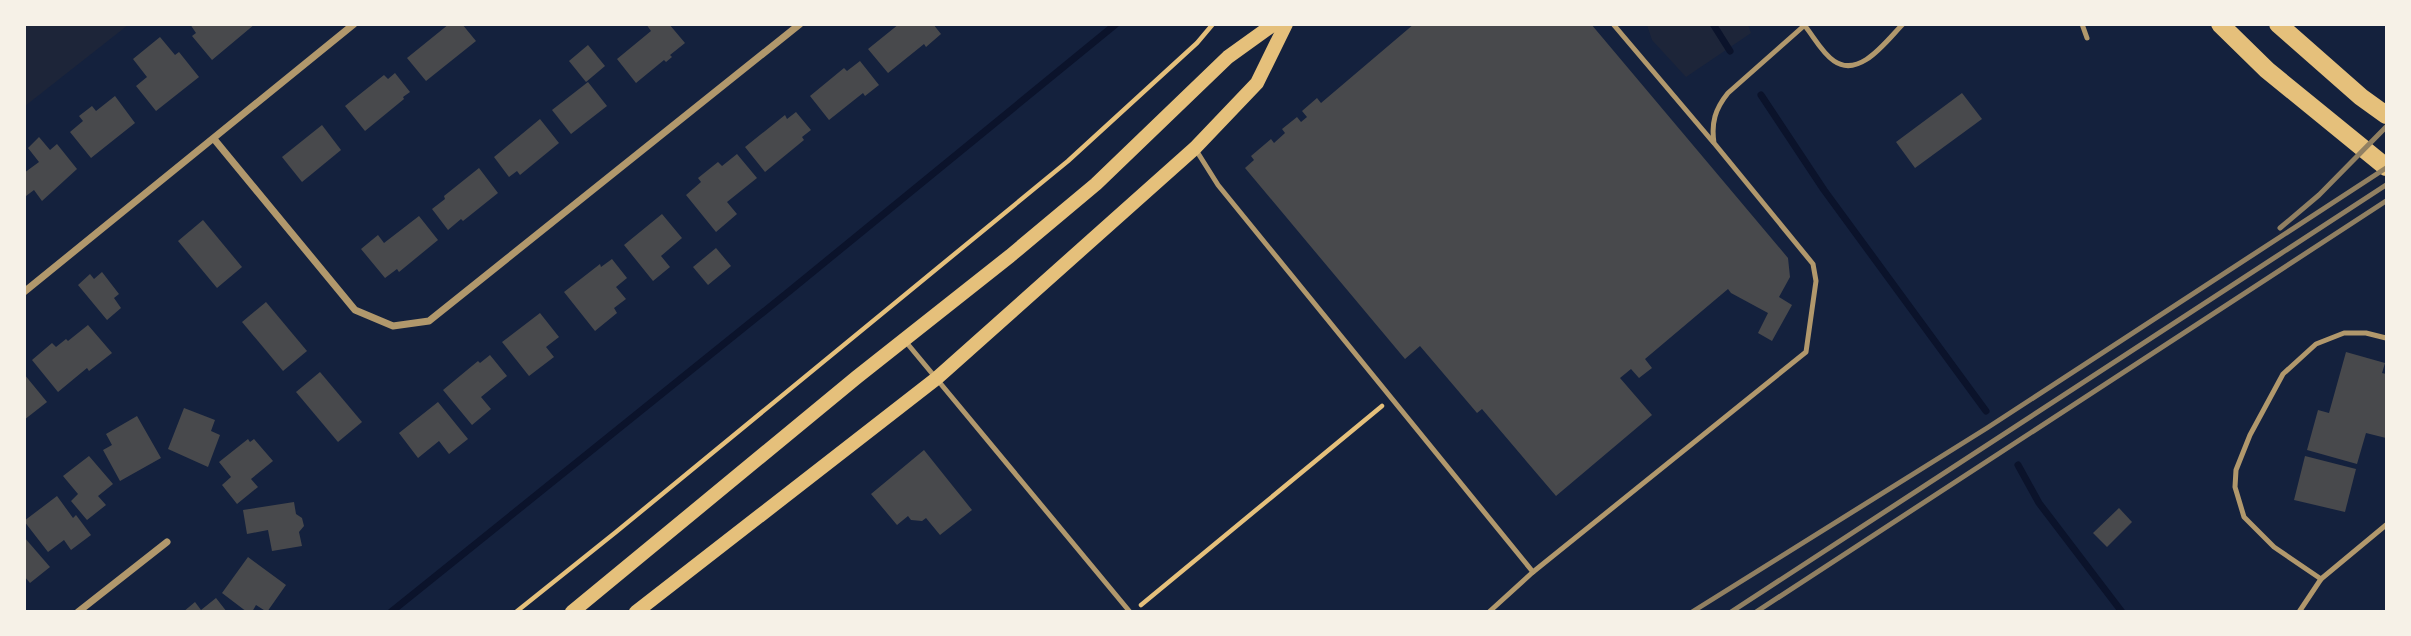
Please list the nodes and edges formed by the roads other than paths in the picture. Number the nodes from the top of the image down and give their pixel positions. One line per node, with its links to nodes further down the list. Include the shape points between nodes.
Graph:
1 (354, 24): 13 (street)
2 (800, 24): 13 (street, via 429,321 393,326 355,310)
3 (1274, 24): 19 (main road, via 1228,57 1096,184)
4 (1286, 24): 15 (main road, via 1257,83)
5 (1613, 24): 14 (lane)
6 (1903, 24): 10 (lane, via 1864,61 1849,65 1833,61)
7 (2082, 24): 11 (lane)
8 (2220, 24): 16 (main road)
9 (2278, 24): 12 (main road)
10 (1806, 25): 14 (lane, via 1719,104 1712,130)
11 (2087, 38)
12 (2386, 115)
13 (214, 139): 17 (street)
14 (1714, 143): 23 (lane, via 1814,264 1816,281 1806,352)
15 (1195, 148): 20 (main road); 23 (lane, via 1218,185)
16 (2386, 167)
17 (24, 292)
18 (2386, 338): 24 (lane, via 2344,333 2308,351 2283,374 2236,470 2235,487 2244,517 2274,547)
19 (905, 340): 20 (lane); 26 (main road)
20 (937, 378): 27 (main road); 28 (lane)
21 (2386, 525): 24 (lane)
22 (167, 542): 25 (street)
23 (1533, 572): 29 (lane)
24 (2321, 579): 30 (lane)
25 (78, 611)
26 (572, 611)
27 (636, 611)
28 (1131, 611)
29 (1489, 611)
30 (2299, 611)

